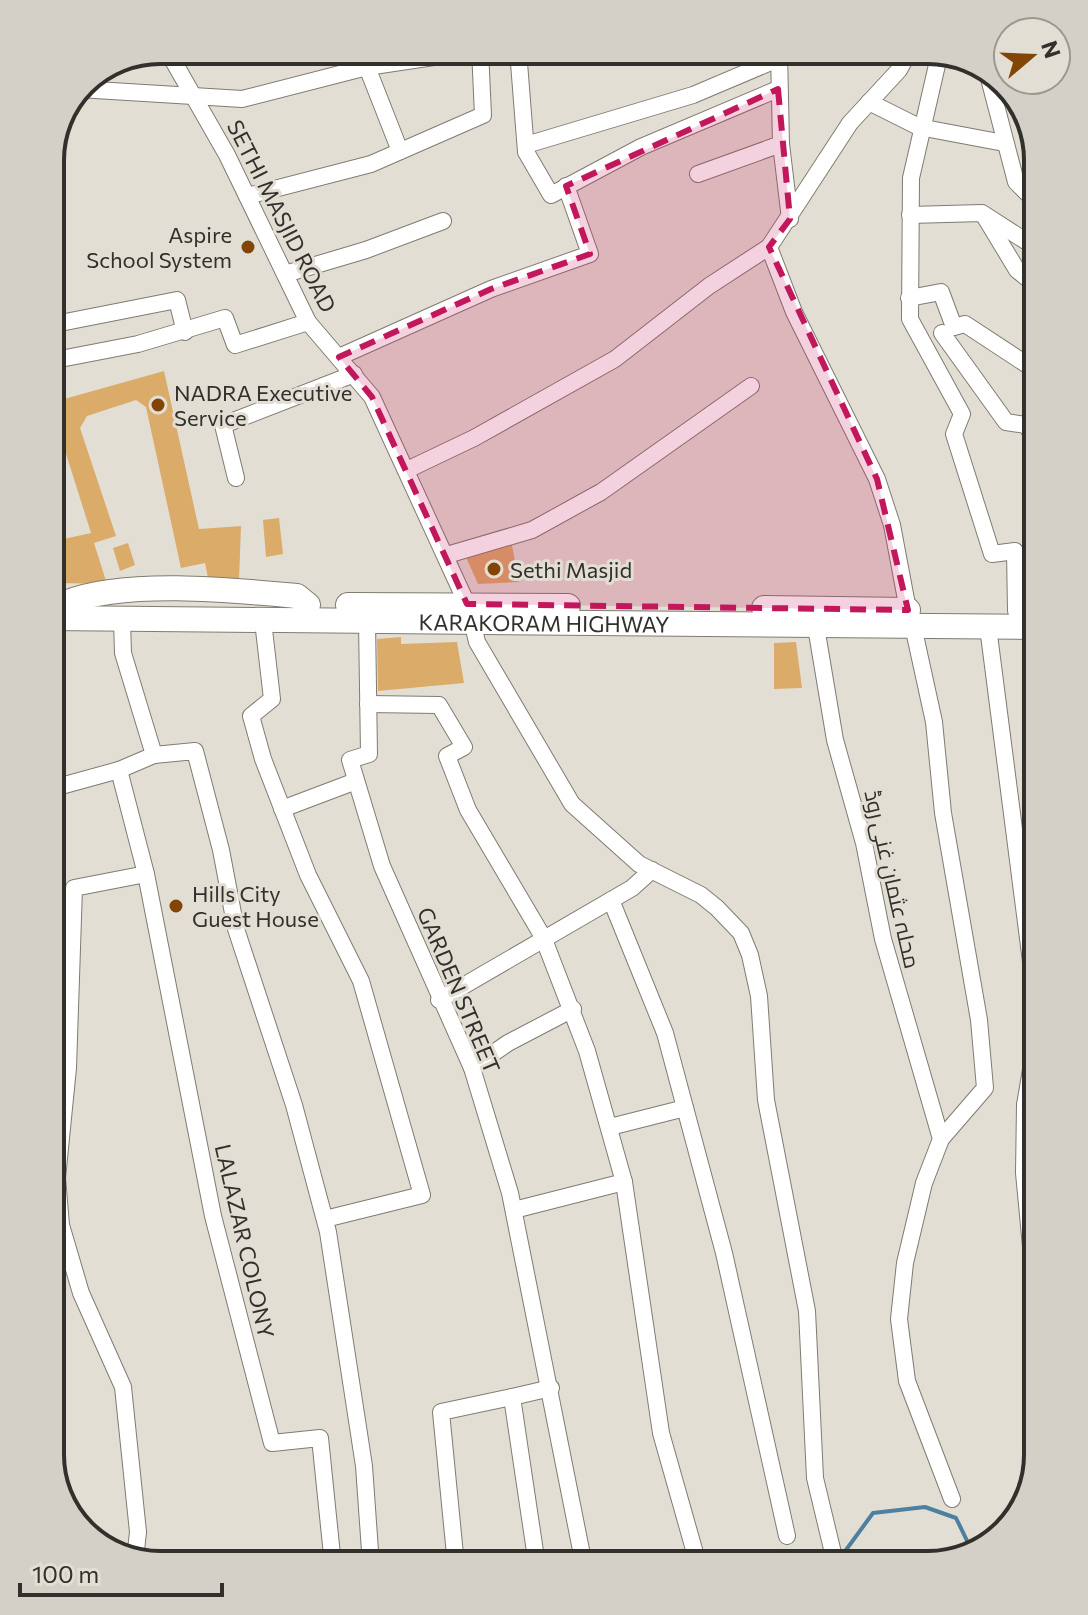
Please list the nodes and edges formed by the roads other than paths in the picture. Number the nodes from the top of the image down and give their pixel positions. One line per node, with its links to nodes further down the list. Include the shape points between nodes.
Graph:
1 (175, 64): 13 (street, SETHI MASJID ROAD)
2 (387, 64): 9 (street)
3 (481, 64): 19 (street, via 483,115)
4 (519, 64): 18 (street)
5 (758, 64): 18 (street, via 693,95)
6 (779, 64): 11 (street)
7 (902, 64): 14 (street)
8 (937, 65): 15 (street)
9 (367, 67): 13 (street, via 242,99); 19 (street)
10 (991, 88): 16 (street)
11 (778, 89): 17 (street); 21 (street, via 641,147)
12 (95, 90): 13 (street)
13 (195, 97): 23 (street, SETHI MASJID ROAD)
14 (869, 102): 15 (street); 26 (street)
15 (924, 128): 16 (street); 25 (street, via 911,178)
16 (1004, 143): 22 (street, via 1016,182)
17 (781, 144): 20 (street); 26 (street)
18 (526, 145): 21 (street, via 551,195)
19 (400, 151): 23 (street, via 339,174)
20 (698, 174)
21 (566, 186): 37 (street, via 590,254 491,289)
22 (1024, 190)
23 (247, 196): 30 (street, SETHI MASJID ROAD)
24 (982, 213): 25 (street); 28 (street); 31 (street)
25 (910, 215): 32 (street)
26 (790, 219): 29 (street)
27 (443, 221): 30 (street)
28 (1024, 240)
29 (769, 247): 43 (street, via 615,359); 54 (street, via 794,312 877,479)
30 (285, 274): 34 (street, SETHI MASJID ROAD)
31 (1024, 276)
32 (909, 298): 39 (street, via 941,292 954,327 965,324); 46 (street, via 910,319 962,414 954,434 992,554 1015,551)
33 (64, 322): 35 (street, via 177,300)
34 (308, 322): 35 (street, via 235,345 225,318); 37 (street, SETHI MASJID ROAD)
35 (185, 332): 38 (street)
36 (942, 333): 42 (street, via 1006,422)
37 (339, 357): 40 (street, SETHI MASJID ROAD)
38 (64, 358)
39 (1024, 363)
40 (354, 374): 43 (street, SETHI MASJID ROAD, via 372,397); 44 (street, via 223,425)
41 (751, 386): 45 (street, via 601,492 532,530)
42 (1024, 425)
43 (407, 470): 45 (street, SETHI MASJID ROAD)
44 (236, 478)
45 (447, 555): 53 (street, SETHI MASJID ROAD)
46 (1024, 596)
47 (64, 604): 48 (highway, via 89,593 187,590 297,596)
48 (308, 605): 52 (highway, KARAKORAM HIGHWAY); 53 (highway, KARAKORAM HIGHWAY)
49 (64, 608): 52 (highway, KARAKORAM HIGHWAY)
50 (64, 610): 55 (highway, KARAKORAM HIGHWAY)
51 (1024, 611): 54 (highway, KARAKORAM HIGHWAY)
52 (194, 613): 55 (highway, KARAKORAM HIGHWAY); 56 (highway, KARAKORAM HIGHWAY)
53 (470, 613): 54 (highway, KARAKORAM HIGHWAY); 57 (highway, KARAKORAM HIGHWAY); 58 (highway, KARAKORAM HIGHWAY); 67 (street, SETHI MASJID ROAD, via 477,642 572,804)
54 (910, 618): 58 (highway, KARAKORAM HIGHWAY); 59 (highway, KARAKORAM HIGHWAY); 78 (street, via 934,722 985,1088)
55 (122, 620): 62 (street, via 123,653)
56 (263, 621): 57 (highway, KARAKORAM HIGHWAY); 66 (street, via 272,699 251,716)
57 (367, 622): 61 (street)
58 (816, 627): 78 (street, محلہ عثمان غنی روڈ, via 835,740 864,843 883,939)
59 (988, 627): 60 (highway, KARAKORAM HIGHWAY); 70 (street)
60 (1024, 627)
61 (368, 704): 64 (street, via 369,754 350,760); 71 (street, via 439,705 464,747 447,756 456,786)
62 (154, 755): 63 (street); 81 (street, via 195,751 236,929)
63 (119, 770): 65 (street); 68 (street, LALAZAR COLONY)
64 (356, 781): 66 (street); 72 (street, GARDEN STREET, via 382,866)
65 (64, 785)
66 (282, 809): 81 (street, via 361,981 422,1195)
67 (652, 870): 69 (street); 94 (street, SETHI MASJID ROAD, via 701,895 730,919 756,973 766,1100 807,1311 815,1478)
68 (146, 874): 75 (street, via 74,888); 88 (street, LALAZAR COLONY, via 213,1216 272,1443 320,1438)
69 (611, 900): 71 (street); 76 (street, via 665,1033)
70 (1024, 907)
71 (543, 937): 72 (street); 73 (street)
72 (439, 1000): 74 (street, GARDEN STREET)
73 (573, 1009): 74 (street); 77 (street)
74 (472, 1068): 80 (street, GARDEN STREET)
75 (64, 1108)
76 (685, 1108): 77 (street); 86 (street, via 724,1253)
77 (610, 1127): 79 (street)
78 (941, 1139): 85 (street, via 924,1183 905,1263 899,1319 907,1381)
79 (624, 1182): 80 (street); 93 (street, via 661,1433)
80 (514, 1210): 83 (street, GARDEN STREET)
81 (325, 1219): 89 (street, via 364,1466)
82 (64, 1235): 87 (street, via 81,1293 123,1387)
83 (551, 1388): 84 (street); 92 (street, GARDEN STREET)
84 (512, 1397): 90 (street, via 441,1412); 91 (street)
85 (952, 1499)
86 (787, 1536)
87 (136, 1548)
88 (332, 1551)
89 (370, 1551)
90 (455, 1551)
91 (535, 1551)
92 (581, 1551)
93 (694, 1551)
94 (833, 1551)

